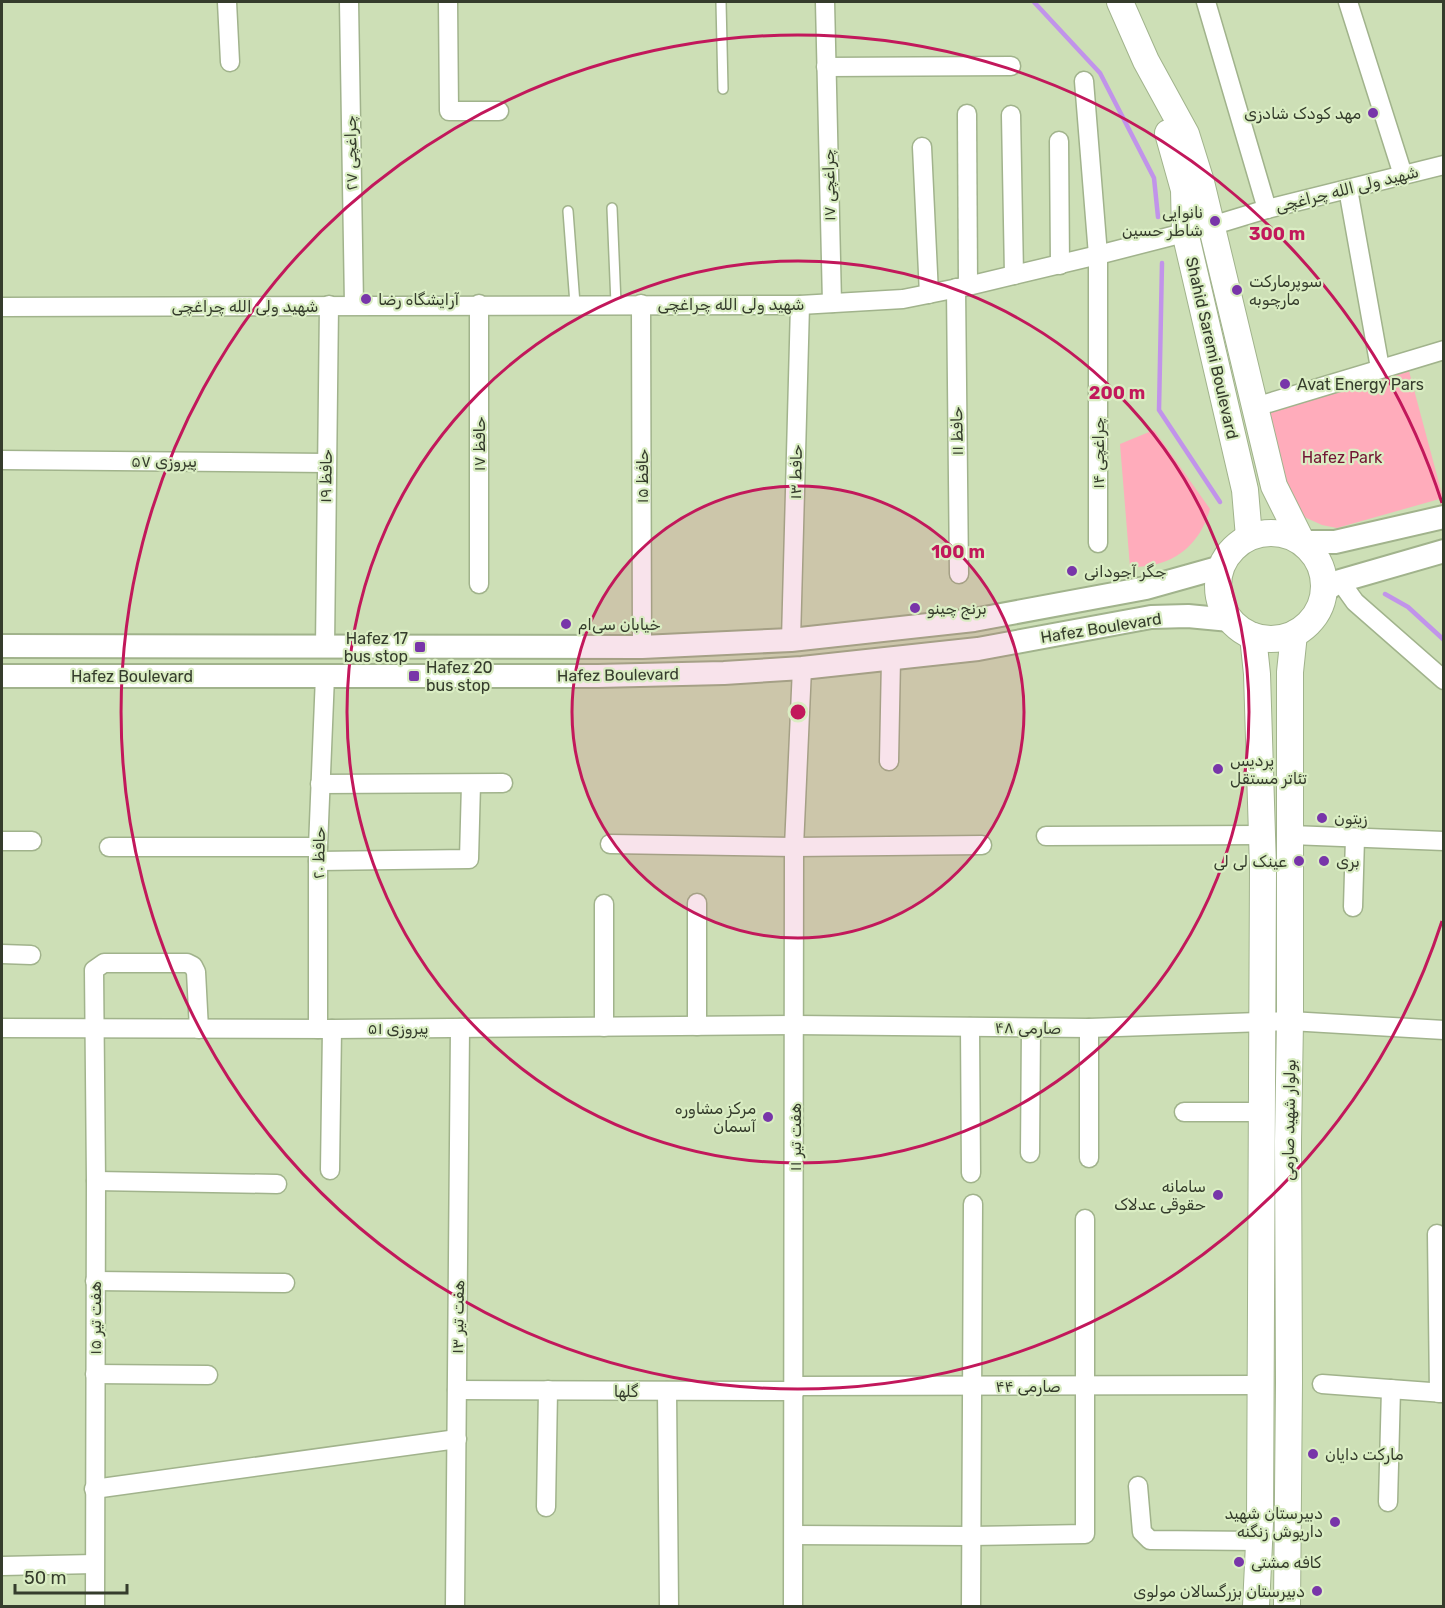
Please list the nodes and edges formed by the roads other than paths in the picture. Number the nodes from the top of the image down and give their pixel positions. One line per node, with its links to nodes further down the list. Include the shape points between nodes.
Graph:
1 (227, 2): 10 (street)
2 (349, 2): 39 (street, چراغچی ۲۷)
3 (447, 2): 15 (street, via 449,111)
4 (721, 2): 14 (lane)
5 (825, 2): 12 (street, چراغچی ۱۷)
6 (1120, 2): 9 (main road)
7 (1206, 2): 24 (street)
8 (1348, 2): 21 (street)
9 (1146, 61): 26 (main road, Shahid Saremi Boulevard, via 1186,134); 27 (main road, Shahid Saremi Boulevard, via 1184,190)
10 (230, 62)
11 (1011, 66): 12 (street)
12 (826, 67): 33 (street, چراغچی ۱۷)
13 (1084, 81): 28 (street, چراغچی ۱۴)
14 (723, 89)
15 (499, 111)
16 (967, 114): 31 (street, حافظ ۱۱)
17 (1011, 115): 30 (street)
18 (1059, 141): 29 (street)
19 (922, 147): 32 (street)
20 (1443, 165): 21 (street, شهید ولی الله چراغچی)
21 (1403, 176): 22 (street, شهید ولی الله چراغچی)
22 (1348, 189): 24 (street, شهید ولی الله چراغچی); 43 (street)
23 (612, 208): 36 (lane)
24 (1267, 209): 26 (street, شهید ولی الله چراغچی)
25 (568, 211): 35 (lane)
26 (1211, 226): 27 (street, شهید ولی الله چراغچی); 44 (main road, Shahid Saremi Boulevard)
27 (1185, 232): 28 (street, شهید ولی الله چراغچی); 48 (main road, Shahid Saremi Boulevard, via 1245,490)
28 (1098, 255): 29 (street, شهید ولی الله چراغچی); 50 (street, چراغچی ۱۴)
29 (1060, 265): 30 (street, شهید ولی الله چراغچی)
30 (1014, 275): 31 (street, شهید ولی الله چراغچی)
31 (962, 287): 32 (street, شهید ولی الله چراغچی); 53 (street, حافظ ۱۱)
32 (929, 294): 33 (street, شهید ولی الله چراغچی)
33 (832, 303): 40 (street, شهید ولی الله چراغچی)
34 (479, 304): 35 (street, شهید ولی الله چراغچی); 39 (street, شهید ولی الله چراغچی); 54 (street, حافظ ۱۷)
35 (575, 304): 36 (street, شهید ولی الله چراغچی)
36 (616, 304): 37 (street, شهید ولی الله چراغچی)
37 (641, 304): 40 (street, شهید ولی الله چراغچی); 62 (street, حافظ ۱۵)
38 (329, 305): 39 (street, شهید ولی الله چراغچی); 41 (street, شهید ولی الله چراغچی); 46 (street, حافظ ۱۹)
39 (354, 305)
40 (800, 305): 59 (street, حافط ۱۳)
41 (2, 307)
42 (1443, 351): 43 (street)
43 (1380, 368): 44 (street)
44 (1255, 407): 49 (main road, Shahid Saremi Boulevard, via 1274,486)
45 (2, 460): 46 (street, پیروزی ۵۷)
46 (326, 462): 61 (street, حافظ ۱۹)
47 (1443, 517): 49 (street, via 1335,542)
48 (1249, 537): 49 (main road, via 1276,533); 52 (main road, via 1237,544)
49 (1302, 542): 55 (main road)
50 (1098, 543)
51 (1443, 551): 55 (street)
52 (1221, 567): 56 (main road, via 1219,595); 59 (street, Hafez Boulevard, via 1146,588 974,620)
53 (959, 574)
54 (479, 584)
55 (1332, 586): 57 (main road, via 1315,617); 67 (street)
56 (1230, 620): 58 (main road); 63 (street, Hafez Boulevard, via 1151,617 978,649)
57 (1294, 634): 58 (main road, via 1266,639); 74 (main road, بولوار شهید صارمی, via 1290,672)
58 (1253, 636): 72 (main road, بولوار شهید صارمی)
59 (791, 640): 62 (street, Hafez Boulevard)
60 (2, 646): 61 (street, Hafez Boulevard)
61 (325, 647): 62 (street, Hafez Boulevard)
62 (642, 647)
63 (891, 659): 64 (street, Hafez Boulevard); 68 (street)
64 (802, 668): 66 (street, Hafez Boulevard, via 646,676); 82 (street, هفت تیر ۱۱)
65 (2, 676): 66 (street, Hafez Boulevard)
66 (325, 676): 70 (street, حافظ ۲۰)
67 (1443, 681)
68 (890, 761)
69 (503, 783): 71 (street)
70 (320, 784): 71 (street); 83 (street, حافظ ۲۰)
71 (471, 784): 83 (street, via 469,859)
72 (1262, 835): 73 (street); 90 (main road, بولوار شهید صارمی)
73 (1046, 836)
74 (1291, 836): 75 (street); 89 (main road, بولوار شهید صارمی)
75 (1355, 838): 77 (street); 86 (street)
76 (32, 841): 78 (street)
77 (1443, 841)
78 (2, 842)
79 (610, 844): 82 (street)
80 (982, 845): 82 (street)
81 (109, 847): 83 (street)
82 (795, 847): 91 (street, هفت تیر ۱۱)
83 (318, 854): 101 (street, حافظ ۲۰)
84 (697, 903): 92 (street)
85 (604, 904): 93 (street)
86 (1353, 907)
87 (2, 954): 88 (street)
88 (31, 955)
89 (1290, 1021): 90 (street, صارمی ۴۸); 102 (street, صارمی ۴۸); 144 (main road, بولوار شهید صارمی)
90 (1262, 1022): 98 (street, صارمی ۴۸); 104 (main road, بولوار شهید صارمی)
91 (795, 1025): 92 (street, پیروزی ۵۱); 94 (street, صارمی ۴۸); 122 (street, هفت تیر ۱۱)
92 (697, 1026): 93 (street, پیروزی ۵۱)
93 (604, 1027): 96 (street, پیروزی ۵۱)
94 (970, 1027): 97 (street, صارمی ۴۸); 108 (street)
95 (2, 1028): 99 (street, پیروزی ۵۱)
96 (460, 1028): 101 (street, پیروزی ۵۱); 124 (street, هفت تیر ۱۳)
97 (1031, 1028): 98 (street, صارمی ۴۸); 105 (street)
98 (1089, 1028): 106 (street)
99 (94, 1029): 100 (street, پیروزی ۵۱); 100 (street, هفت تیر ۱۵, via 94,970 98,966 187,963 196,972); 109 (street, هفت تیر ۱۵)
100 (199, 1029): 101 (street, پیروزی ۵۱)
101 (325, 1029): 107 (street, حافظ ۲۰)
102 (1443, 1030)
103 (1184, 1112): 104 (street)
104 (1263, 1112): 119 (main road, بولوار شهید صارمی)
105 (1030, 1153)
106 (1089, 1158)
107 (330, 1170)
108 (970, 1173)
109 (96, 1180): 110 (street); 114 (street, هفت تیر ۱۵)
110 (277, 1184)
111 (973, 1204): 120 (street)
112 (1085, 1219): 121 (street)
113 (1437, 1234): 127 (street)
114 (95, 1281): 115 (street); 116 (street, هفت تیر ۱۵)
115 (285, 1283)
116 (95, 1374): 117 (street); 130 (street, هفت تیر ۱۵)
117 (208, 1375)
118 (1322, 1384): 123 (street)
119 (1261, 1385): 121 (street, صارمی ۴۴); 135 (main road, بولوار شهید صارمی)
120 (973, 1386): 121 (street, صارمی ۴۴); 122 (street, صارمی ۴۴); 134 (street)
121 (1084, 1386): 134 (street, via 1085,1534)
122 (795, 1388): 126 (street, گلها); 133 (street, هفت تیر ۱۱)
123 (1391, 1389): 127 (street); 131 (street)
124 (457, 1390): 125 (street, گلها); 128 (street, هفت تیر ۱۳)
125 (548, 1390): 126 (street, گلها); 132 (street)
126 (667, 1391): 140 (street)
127 (1441, 1393)
128 (456, 1439): 130 (street); 139 (street, هفت تیر ۱۳)
129 (1138, 1486): 135 (street, via 1142,1532 1150,1540)
130 (94, 1489): 136 (street, هفت تیر ۱۵)
131 (1388, 1502)
132 (546, 1507)
133 (794, 1535): 134 (street); 141 (street, هفت تیر ۱۱)
134 (971, 1536): 142 (street)
135 (1259, 1540): 143 (main road, بولوار شهید صارمی)
136 (94, 1564): 137 (street); 138 (street, هفت تیر ۱۵)
137 (2, 1566)
138 (95, 1606)
139 (455, 1606)
140 (669, 1606)
141 (793, 1606)
142 (971, 1606)
143 (1256, 1606)
144 (1287, 1606)

